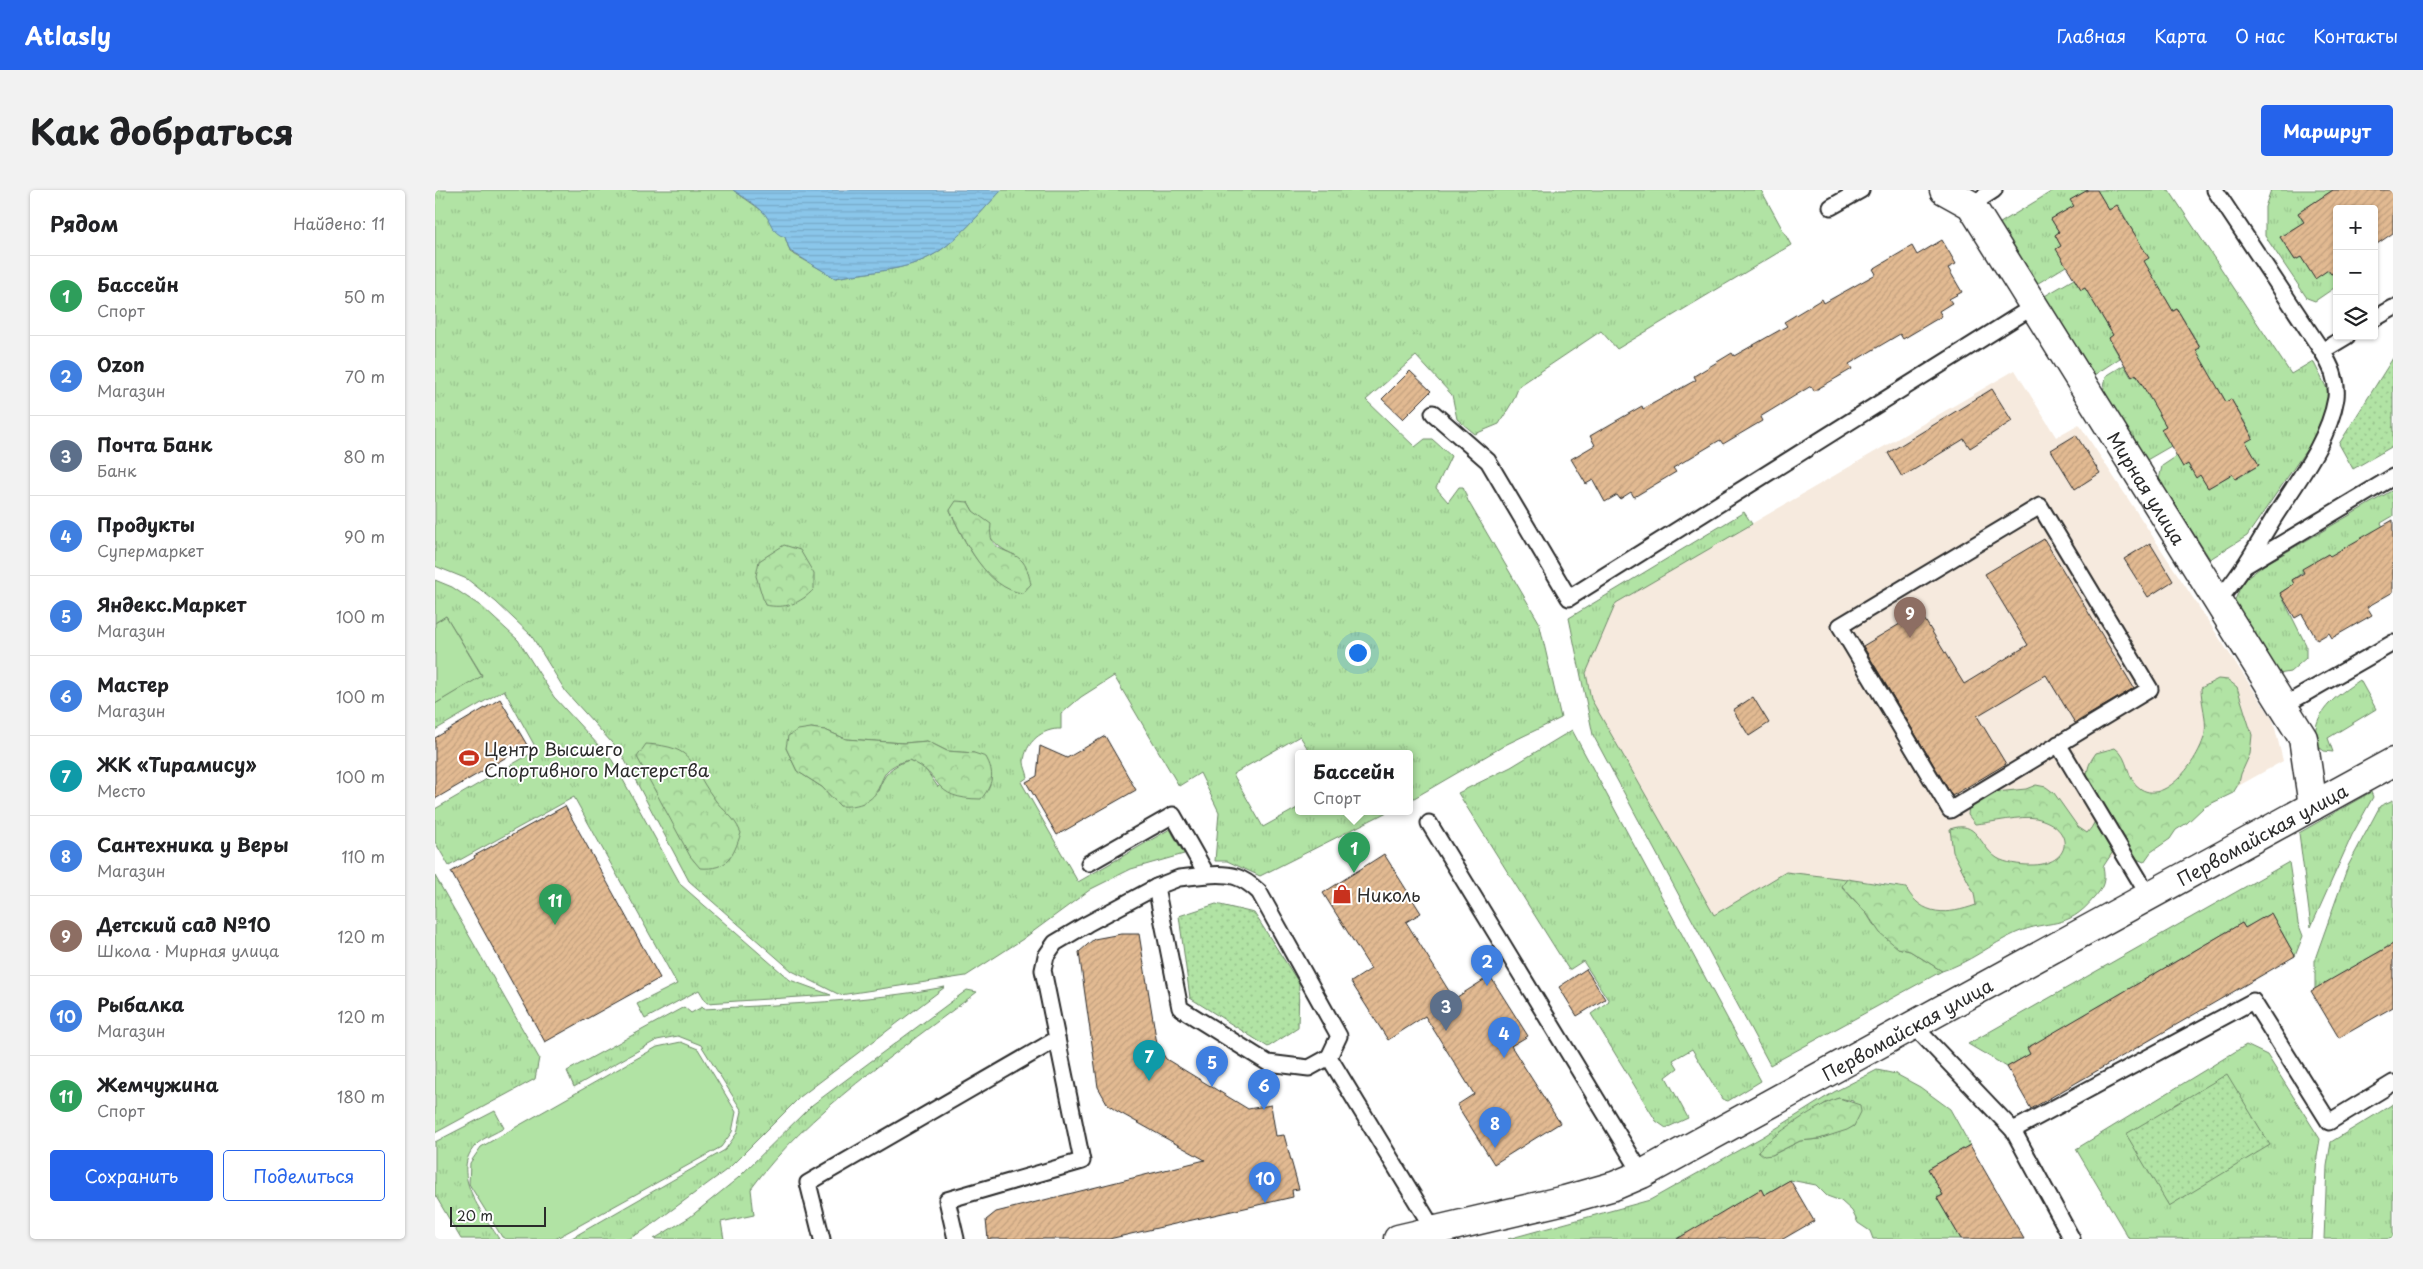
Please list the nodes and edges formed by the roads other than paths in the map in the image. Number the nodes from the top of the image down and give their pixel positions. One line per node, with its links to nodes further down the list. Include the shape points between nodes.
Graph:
1 (1861, 190): 6 (lane)
2 (1944, 190): 5 (street, Мирная улица)
3 (1994, 190): 5 (lane)
4 (2215, 190): 11 (lane)
5 (1971, 205): 7 (street, Мирная улица)
6 (1831, 207)
7 (2034, 306): 12 (lane, via 1569,598 1488,461); 15 (street, Мирная улица)
8 (2393, 308): 9 (lane)
9 (2378, 317)
10 (2341, 340): 11 (lane)
11 (2322, 352): 14 (lane, via 2334,372 2336,396 2331,419 2299,478)
12 (1433, 413)
13 (2393, 477): 14 (lane)
14 (2243, 567): 15 (lane)
15 (2217, 601): 17 (street, Мирная улица)
16 (2393, 643): 17 (lane)
17 (2283, 706): 20 (street, Мирная улица, via 2303,738)
18 (2058, 744): 18 (lane, via 2150,689 2040,506 1840,626 1950,810); 25 (lane)
19 (2393, 762): 20 (street, Первомайская улица)
20 (2313, 806): 25 (street, Первомайская улица)
21 (1429, 823): 31 (lane)
22 (1089, 863): 23 (lane, via 1173,815)
23 (1207, 875): 24 (lane, via 1179,878); 28 (lane, via 1223,874 1245,879 1259,892 1339,1036)
24 (1156, 887): 27 (lane, via 1055,944 1045,956 1043,970); 28 (lane, via 1180,1008 1268,1063 1309,1068)
25 (2149, 896): 26 (street, Первомайская улица)
26 (1913, 1025): 30 (lane); 31 (street, Первомайская улица)
27 (1057, 1039): 33 (lane, via 808,1183); 34 (lane, via 1082,1161 947,1200)
28 (1329, 1057): 32 (lane)
29 (2393, 1084): 30 (lane, via 2329,1122 2253,1001)
30 (2013, 1130): 36 (lane)
31 (1642, 1174): 32 (street, Первомайская улица, via 1615,1186)
32 (1435, 1232): 35 (street, Первомайская улица)
33 (821, 1239)
34 (955, 1239)
35 (1398, 1239)
36 (2071, 1239)

